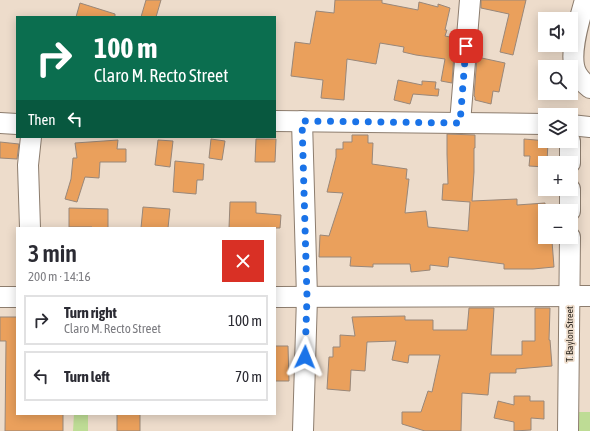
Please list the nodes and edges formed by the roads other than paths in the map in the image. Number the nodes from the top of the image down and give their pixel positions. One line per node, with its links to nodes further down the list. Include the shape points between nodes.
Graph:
1 (470, 0): 7 (street)
2 (585, 0): 3 (street, via 573,65 577,75)
3 (590, 88)
4 (276, 121): 5 (street)
5 (302, 121): 7 (street); 20 (street)
6 (0, 123): 8 (street)
7 (460, 123): 9 (street)
8 (16, 124)
9 (538, 124)
10 (578, 126): 11 (street)
11 (590, 127)
12 (31, 138): 13 (street, via 28,165)
13 (30, 227)
14 (570, 244): 15 (street, T. Baylon Street)
15 (569, 296): 16 (street); 20 (street); 22 (street, T. Baylon Street)
16 (590, 296)
17 (0, 297): 18 (street)
18 (16, 297)
19 (276, 297): 20 (street)
20 (307, 297): 21 (street)
21 (303, 431)
22 (568, 431)

